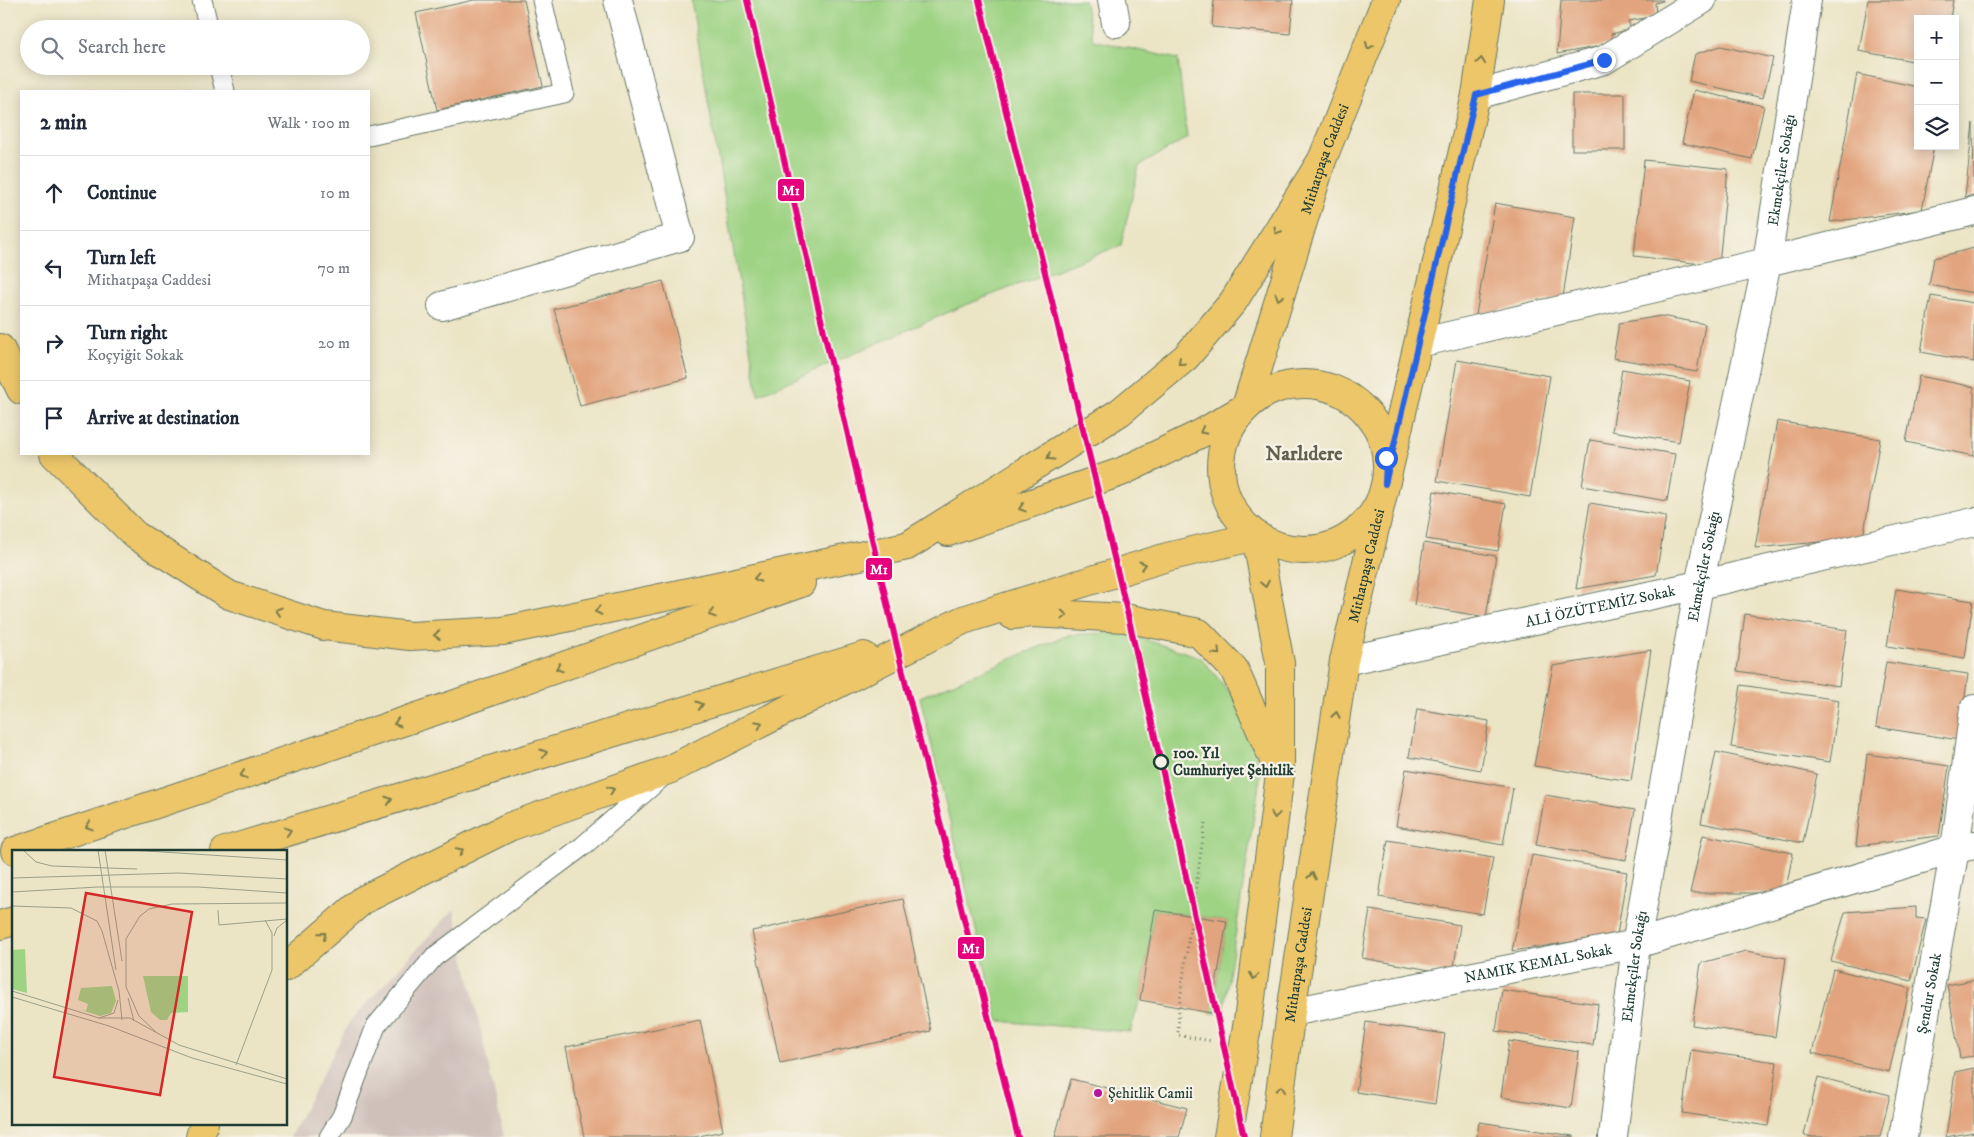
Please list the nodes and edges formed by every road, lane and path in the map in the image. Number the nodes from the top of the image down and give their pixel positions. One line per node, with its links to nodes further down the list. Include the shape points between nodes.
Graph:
1 (202, 0): 8 (lane)
2 (542, 0): 12 (lane, via 564,93)
3 (618, 0): 16 (street, via 680,237)
4 (1386, 0): 13 (main road, Mithatpaşa Caddesi, one-way to 13)
5 (1490, 0): 11 (main road, Mithatpaşa Caddesi, one-way to 5)
6 (1702, 0): 11 (street, via 1604,60)
7 (1807, 0): 15 (street, Ekmekçiler Sokağı)
8 (207, 20)
9 (221, 75): 10 (lane)
10 (225, 90)
11 (1476, 95): 17 (main road, Mithatpaşa Caddesi)
12 (370, 136)
13 (1322, 160): 20 (main road, Mithatpaşa Caddesi, one-way to 20); 25 (main road, one-way to 25, via 1233,302 1186,357 1120,412)
14 (1974, 211): 15 (street)
15 (1766, 262): 17 (street); 26 (street, Ekmekçiler Sokağı)
16 (442, 306)
17 (1419, 343): 22 (main road, Mithatpaşa Caddesi)
18 (0, 348): 19 (main road)
19 (20, 388)
20 (1246, 407): 22 (main road, via 1267,392 1292,385 1319,385 1343,394 1364,410 1379,432 1386,458); 24 (main road, via 1231,426 1222,450 1221,474 1226,498 1239,519); 25 (main road, one-way to 25, via 1202,433 1121,472)
21 (55, 455): 25 (main road, one-way to 21, via 503,631 410,636 324,626 229,596 135,535)
22 (1385, 484): 24 (main road, via 1376,510 1358,531 1335,545 1308,551 1281,548); 29 (main road, Mithatpaşa Caddesi)
23 (1974, 522): 26 (street, ALİ ÖZÜTEMİZ Sokak)
24 (1256, 536): 27 (main road, one-way to 24, via 1167,557); 32 (main road, one-way to 32, via 1280,663)
25 (907, 546): 35 (main road, one-way to 35, via 444,708)
26 (1699, 585): 29 (street, ALİ ÖZÜTEMİZ Sokak); 41 (street, Ekmekçiler Sokağı)
27 (963, 620): 28 (main road); 32 (main road, one-way to 32, via 1032,613 1125,618 1199,633 1234,670)
28 (932, 635): 31 (main road, one-way to 28); 36 (main road, one-way to 28)
29 (1344, 661): 43 (main road, Mithatpaşa Caddesi, one-way to 29)
30 (1974, 709): 34 (street, Şendur Sokak)
31 (670, 769): 42 (main road, one-way to 31, via 363,900 509,827); 47 (lane, via 583,846 434,957 376,1026 342,1116)
32 (1280, 774): 44 (main road, one-way to 44)
33 (1205, 823): 44 (path, via 1179,1007 1178,1035)
34 (1964, 847): 41 (street, NAMIK KEMAL Sokak); 51 (street, Şendur Sokak)
35 (17, 850)
36 (227, 850)
37 (12, 852): 38 (main road)
38 (0, 856)
39 (12, 922): 40 (main road)
40 (0, 926)
41 (1636, 944): 43 (street, NAMIK KEMAL Sokak); 50 (street, Ekmekçiler Sokağı)
42 (288, 965)
43 (1291, 1012): 49 (main road, Mithatpaşa Caddesi, one-way to 43)
44 (1243, 1048): 48 (main road)
45 (204, 1124): 46 (main road)
46 (200, 1137)
47 (329, 1137)
48 (1228, 1137)
49 (1274, 1137)
50 (1613, 1137)
51 (1903, 1137)

